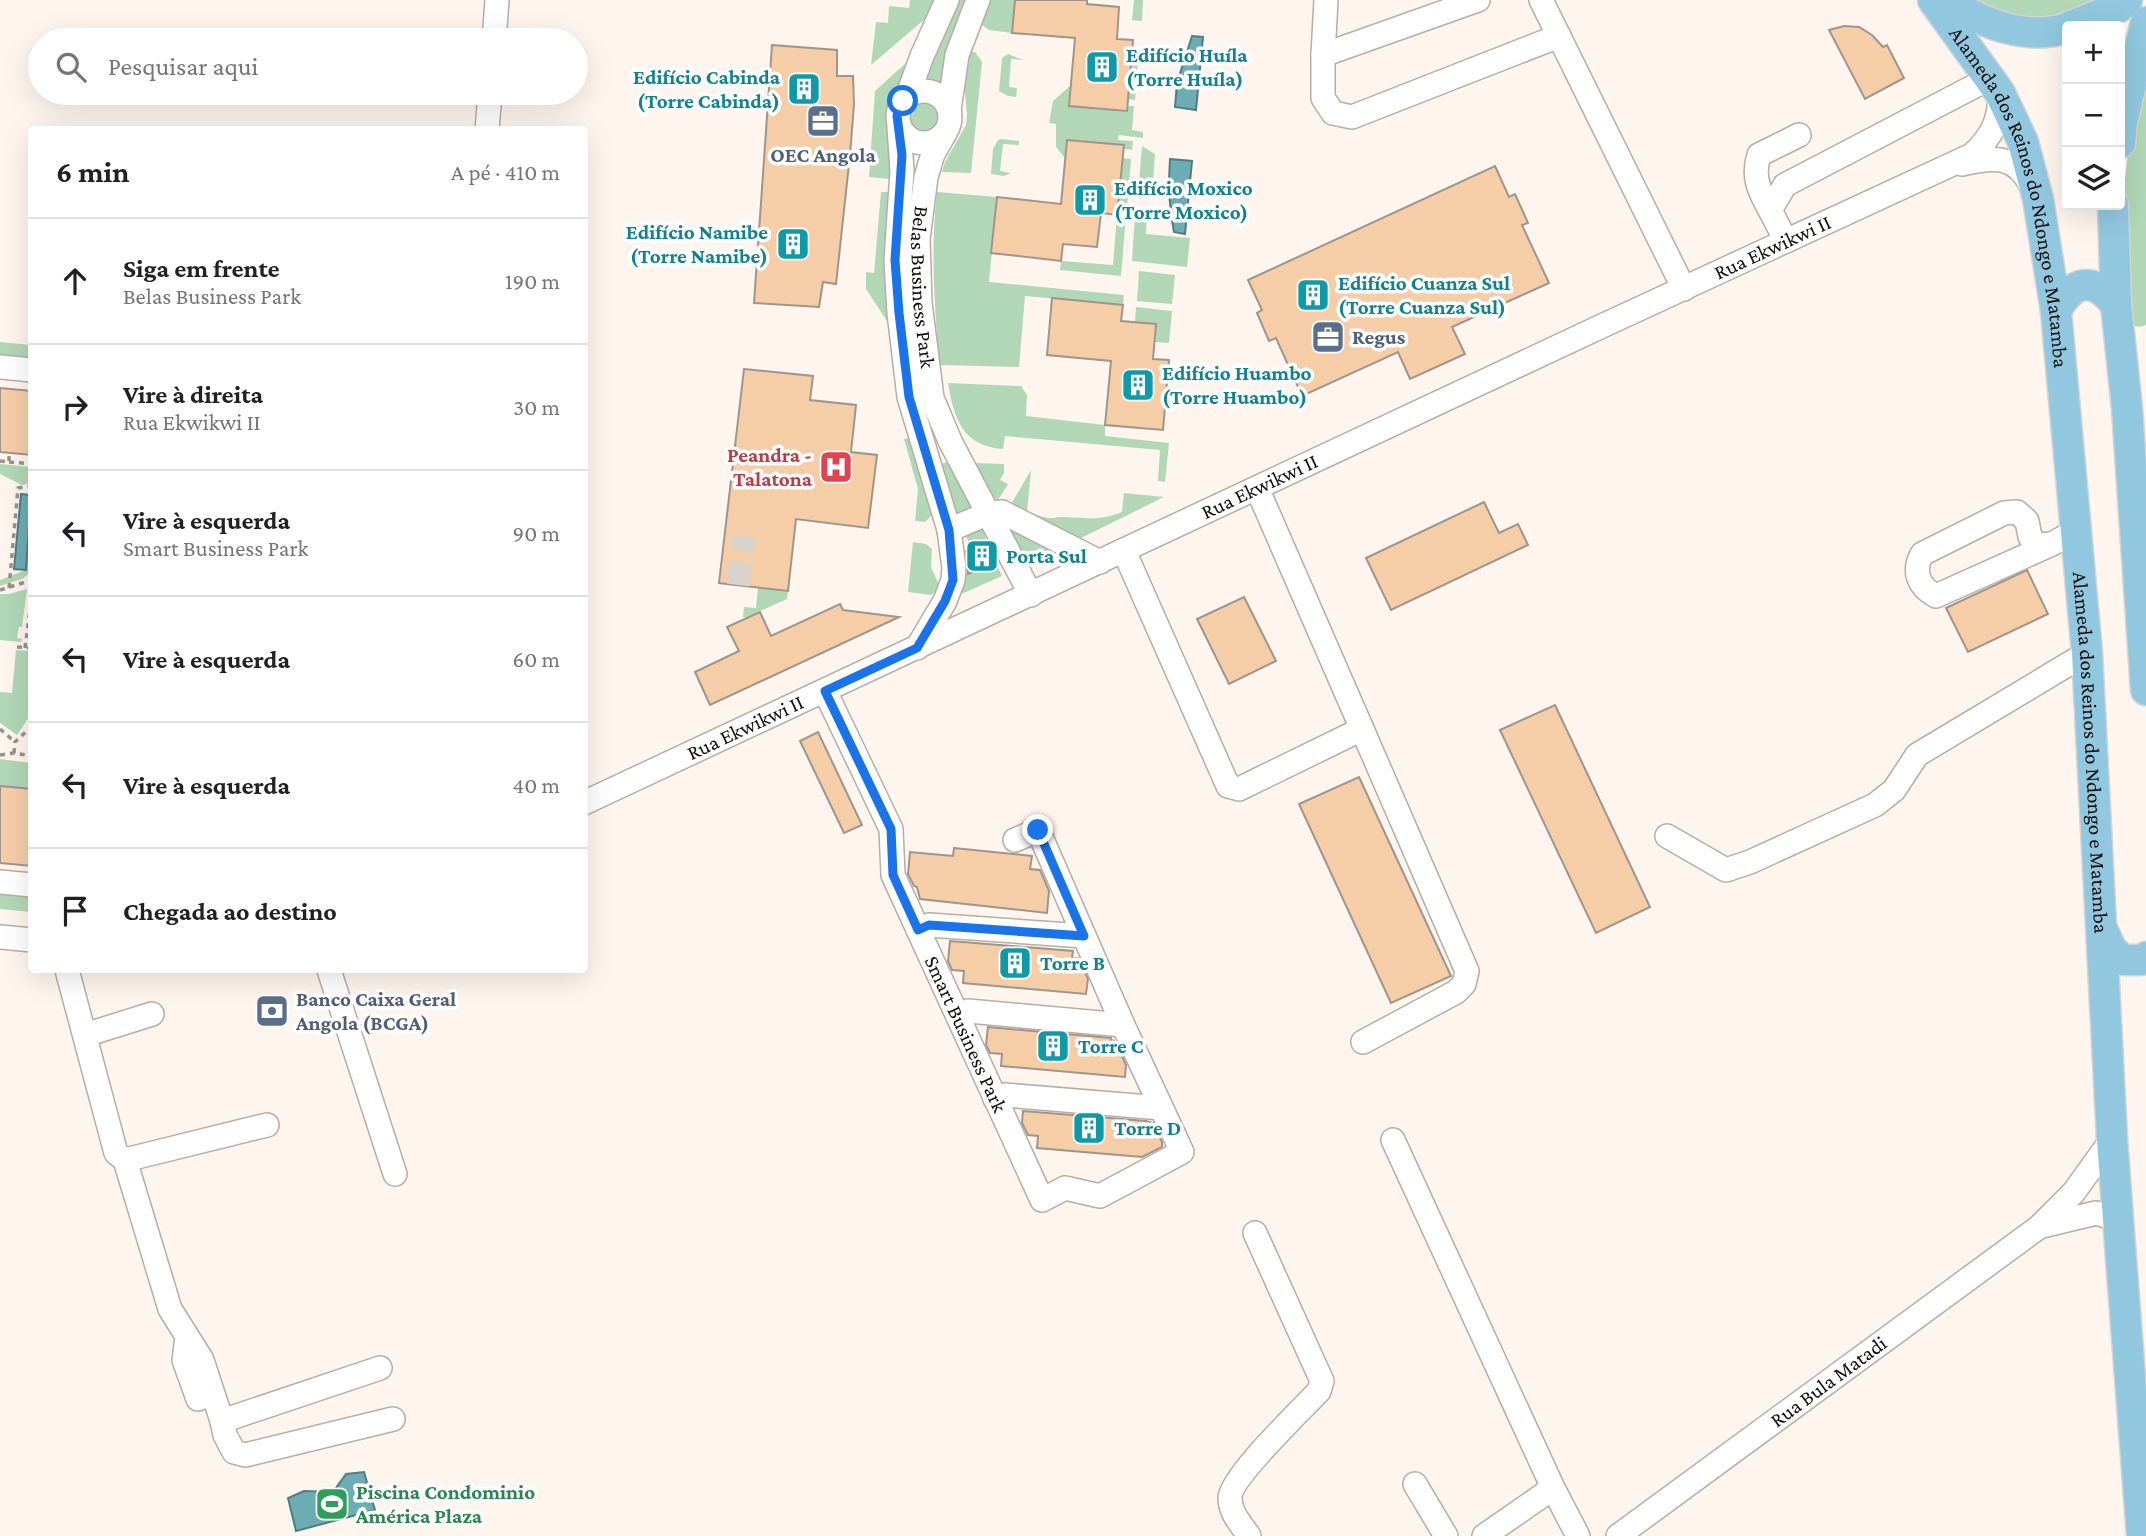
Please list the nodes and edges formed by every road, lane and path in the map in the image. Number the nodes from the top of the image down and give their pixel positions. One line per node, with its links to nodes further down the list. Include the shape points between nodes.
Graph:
1 (497, 0): 12 (street)
2 (947, 0): 17 (street, Belas Business Park)
3 (978, 0): 19 (street, Belas Business Park, via 957,55)
4 (1326, 0): 15 (street)
5 (1478, 0): 15 (street)
6 (1541, 0): 14 (street)
7 (1933, 0): 16 (main road, Alameda dos Reinos do Ndongo e Matamba)
8 (1946, 0): 13 (main road, via 2009,30)
9 (2127, 0): 10 (main road)
10 (2084, 21)
11 (2146, 22): 20 (main road)
12 (495, 28)
13 (2062, 28)
14 (1559, 37): 15 (street, via 1352,117 1333,113 1323,98); 30 (street)
15 (1324, 55)
16 (1995, 86): 25 (street, Rua Ekwikwi II, via 2000,113 1993,131 1972,155); 26 (main road, Alameda dos Reinos do Ndongo e Matamba, via 2023,142); 27 (street, via 1785,185)
17 (907, 97): 19 (street, via 932,92); 22 (street, Belas Business Park, via 898,111)
18 (489, 105): 21 (street)
19 (949, 110): 23 (street, Belas Business Park)
20 (2125, 110)
21 (487, 126)
22 (899, 127): 23 (street, via 909,139 925,144); 36 (street, Belas Business Park, via 902,171 896,290 909,397)
23 (945, 133): 35 (street, Belas Business Park, via 926,177 918,261 932,398)
24 (1799, 135): 27 (street, via 1759,155 1756,177)
25 (1935, 171): 26 (street, Rua Ekwikwi II, via 1982,159 2002,160 2024,173); 29 (street, Rua Ekwikwi II)
26 (2038, 199): 32 (main road, Alameda dos Reinos do Ndongo e Matamba)
27 (1770, 210): 29 (street)
28 (2113, 210): 31 (main road)
29 (1786, 241): 30 (street, Rua Ekwikwi II)
30 (1684, 289): 42 (street, Rua Ekwikwi II)
31 (2116, 305): 32 (main road, via 2105,291 2085,284 2071,290); 44 (main road)
32 (2056, 311): 46 (main road, Alameda dos Reinos do Ndongo e Matamba)
33 (0, 367): 34 (street)
34 (28, 370)
35 (950, 441): 36 (street); 43 (street, Belas Business Park)
36 (924, 449): 45 (street, Belas Business Park)
37 (9, 452): 39 (path)
38 (0, 461): 39 (path)
39 (9, 462): 40 (path)
40 (28, 464)
41 (28, 487): 50 (path, via 18,488)
42 (1257, 488): 47 (street, Rua Ekwikwi II); 61 (street)
43 (989, 513): 45 (street); 48 (street, via 1002,512); 52 (street, Belas Business Park)
44 (2140, 526): 58 (main road)
45 (949, 530): 56 (street, Belas Business Park, via 953,580)
46 (2063, 538): 46 (street, via 1936,596 1919,580 1917,563 1922,554 2004,513 2017,512 2027,521 2030,537 2038,545); 57 (main road, Alameda dos Reinos do Ndongo e Matamba)
47 (1124, 551): 48 (street, Rua Ekwikwi II); 61 (street, via 1228,786 1239,789)
48 (1100, 562): 52 (street, Rua Ekwikwi II)
49 (28, 581): 50 (path)
50 (9, 588): 51 (path)
51 (0, 590)
52 (1031, 595): 56 (street, Rua Ekwikwi II)
53 (28, 622): 55 (path)
54 (16, 647): 55 (path)
55 (25, 648)
56 (917, 648): 59 (street, Rua Ekwikwi II)
57 (2087, 653): 68 (street, via 1917,755 1894,790 1875,805 1750,862 1726,870); 72 (main road, Alameda dos Reinos do Ndongo e Matamba)
58 (2146, 690)
59 (825, 691): 67 (street, Rua Ekwikwi II); 73 (street, Smart Business Park, via 891,829 893,875)
60 (0, 729): 63 (path)
61 (1362, 729): 84 (street, via 1467,971 1456,992)
62 (28, 730): 63 (path)
63 (15, 742): 64 (path)
64 (14, 753): 65 (path); 66 (path)
65 (0, 755)
66 (28, 755)
67 (588, 801)
68 (1667, 836)
69 (1014, 840): 74 (street, via 1038,830)
70 (0, 882): 71 (street)
71 (28, 885)
72 (2102, 929): 77 (main road, via 2123,960); 88 (main road, Alameda dos Reinos do Ndongo e Matamba)
73 (918, 930): 74 (street, via 929,925); 81 (street, Smart Business Park)
74 (1084, 936): 82 (street)
75 (0, 937): 76 (street)
76 (28, 940)
77 (2146, 957)
78 (68, 973): 83 (street)
79 (330, 973): 91 (street)
80 (152, 1014): 83 (street)
81 (958, 1016): 82 (street, via 968,1011); 85 (street, Smart Business Park)
82 (1123, 1025): 86 (street)
83 (85, 1035): 90 (street, via 116,1153)
84 (1363, 1042)
85 (995, 1099): 86 (street, via 1005,1095); 86 (street, Smart Business Park, via 1042,1200 1065,1188 1100,1196 1182,1152)
86 (1161, 1108)
87 (267, 1125): 90 (street)
88 (2112, 1139): 92 (main road, Alameda dos Reinos do Ndongo e Matamba); 93 (street, Rua Bula Matadi, via 2088,1174)
89 (1393, 1140): 102 (street)
90 (124, 1160): 95 (street, via 170,1309)
91 (395, 1174)
92 (2119, 1220): 93 (street, Rua Bula Matadi, via 2096,1213); 101 (main road, Alameda dos Reinos do Ndongo e Matamba)
93 (2039, 1227): 107 (street, Rua Bula Matadi)
94 (1255, 1233): 103 (street, via 1322,1381 1319,1391 1243,1472 1230,1494 1231,1509)
95 (187, 1337): 97 (street, via 184,1360); 99 (street, via 202,1360)
96 (380, 1368): 99 (street)
97 (198, 1399)
98 (393, 1419): 99 (street, via 245,1455 234,1452)
99 (222, 1421)
100 (1415, 1484): 104 (street)
101 (2142, 1485): 108 (main road, Alameda dos Reinos do Ndongo e Matamba)
102 (1553, 1489): 105 (street); 106 (street)
103 (1249, 1536)
104 (1446, 1536)
105 (1484, 1536)
106 (1578, 1536)
107 (1618, 1536)
108 (2142, 1536)

